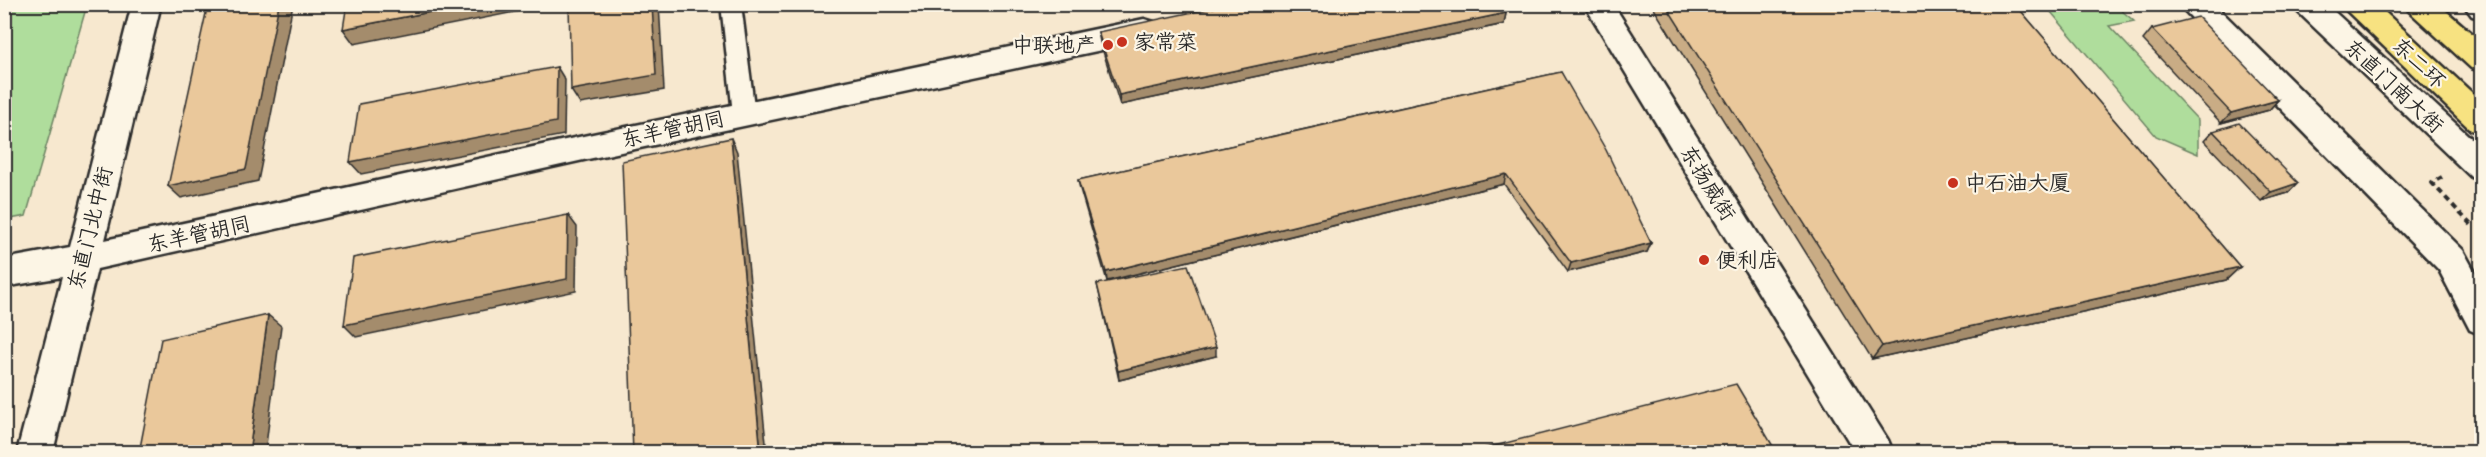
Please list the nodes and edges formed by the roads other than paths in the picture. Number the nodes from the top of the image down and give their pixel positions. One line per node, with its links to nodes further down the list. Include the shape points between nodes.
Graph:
1 (147, 4): 15 (street, 东直门北中街)
2 (731, 4): 12 (lane)
3 (1598, 4): 20 (street, 东扬威街)
4 (2195, 4): 16 (street)
5 (2307, 4): 14 (street, 东直门南大街)
6 (2357, 4): 13 (highway, 东二环)
7 (2419, 4): 11 (highway, 东二环)
8 (2477, 4): 9 (street)
9 (2481, 8)
10 (1173, 24): 12 (street, 东羊管胡同)
11 (2481, 60)
12 (744, 114): 15 (street, 东羊管胡同)
13 (2481, 121)
14 (2479, 166)
15 (82, 259): 17 (street, 东羊管胡同); 19 (street, 东直门北中街)
16 (2466, 265): 18 (street)
17 (4, 273)
18 (2481, 320)
19 (36, 453)
20 (1875, 453)

